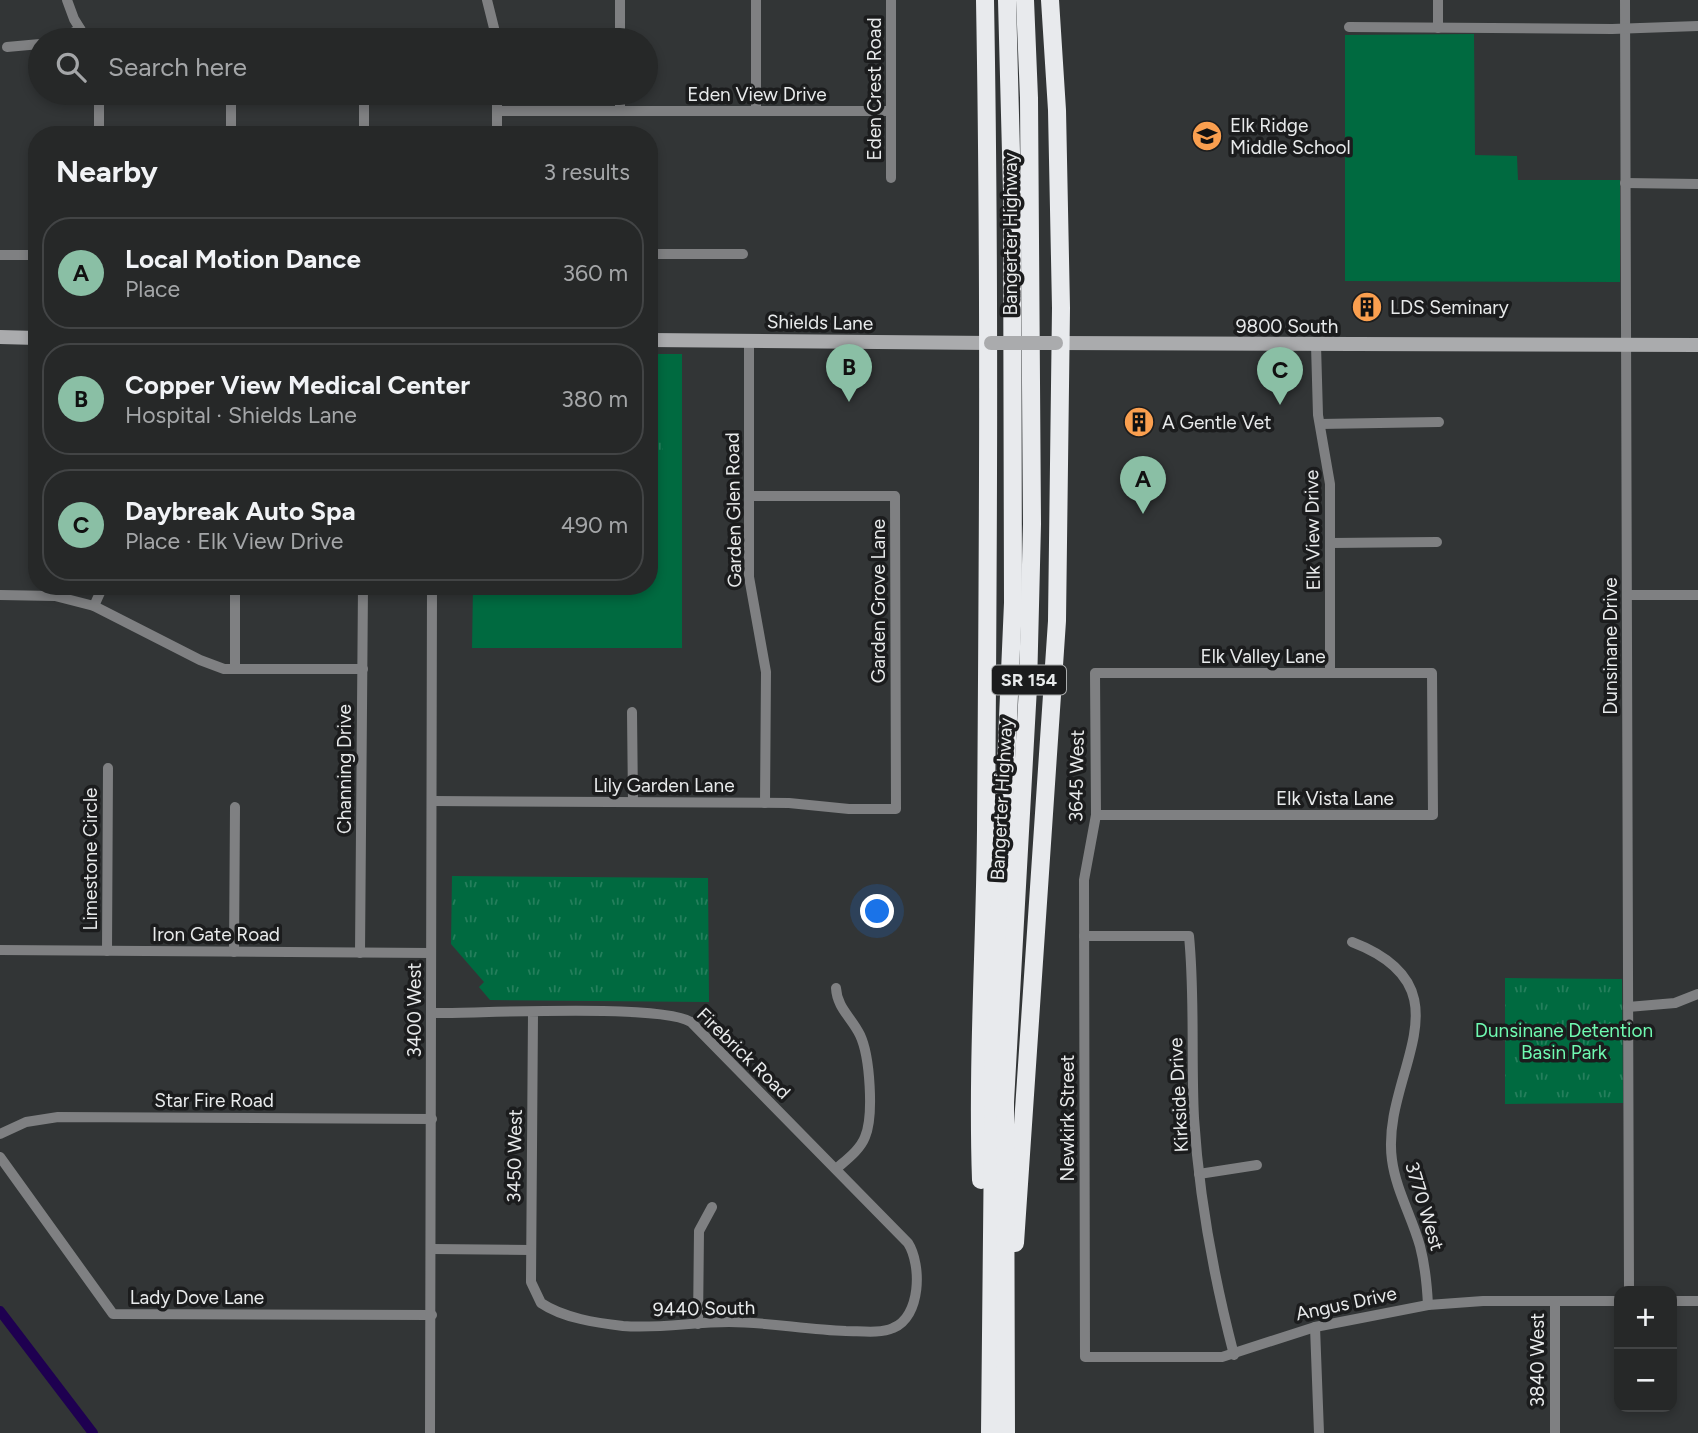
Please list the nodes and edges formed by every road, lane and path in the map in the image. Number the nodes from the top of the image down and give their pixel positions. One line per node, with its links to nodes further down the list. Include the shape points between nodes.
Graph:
1 (67, 0): 15 (street)
2 (487, 0): 16 (street)
3 (620, 0): 17 (street)
4 (756, 0): 28 (street)
5 (891, 0): 29 (street, Eden Crest Road)
6 (985, 0): 45 (highway)
7 (1007, 0): 109 (highway, Bangerter Highway / SR 154, via 1013,577 993,1040)
8 (1026, 0): 109 (highway, Bangerter Highway / SR 154, via 1031,609)
9 (1050, 0): 46 (highway, via 1057,110)
10 (1438, 0): 18 (street)
11 (1625, 0): 14 (street, Dunsinane Drive)
12 (1698, 26): 14 (street)
13 (1349, 27): 18 (street)
14 (1625, 27): 18 (street); 35 (street, Dunsinane Drive)
15 (80, 28)
16 (494, 28)
17 (620, 28)
18 (1438, 28)
19 (28, 45): 20 (street)
20 (7, 47)
21 (99, 105): 30 (street)
22 (231, 105): 31 (street)
23 (363, 105): 32 (street)
24 (497, 105): 26 (street)
25 (620, 105): 27 (street)
26 (497, 111): 27 (street, Eden View Drive); 33 (street)
27 (620, 111): 28 (street, Eden View Drive)
28 (756, 111): 29 (street, Eden View Drive)
29 (891, 111): 34 (street, Eden Crest Road)
30 (99, 126)
31 (231, 126)
32 (364, 126)
33 (497, 126)
34 (891, 178)
35 (1625, 183): 36 (street); 48 (street, Dunsinane Drive)
36 (1698, 184)
37 (658, 254): 38 (street)
38 (743, 254)
39 (28, 255): 40 (street)
40 (0, 256)
41 (0, 338): 42 (main road)
42 (28, 338)
43 (658, 340): 44 (main road, Shields Lane)
44 (748, 341): 45 (main road, Shields Lane); 52 (street, Garden Glen Road)
45 (989, 343): 46 (main road, 9800 South, bridge); 109 (highway, via 986,835 979,1098)
46 (1058, 344): 47 (main road, 9800 South); 109 (highway, via 1053,701)
47 (1316, 345): 48 (main road, 9800 South); 51 (street, Elk View Drive)
48 (1625, 345): 49 (main road, 9800 South); 60 (street, Dunsinane Drive)
49 (1698, 345)
50 (1439, 422): 51 (street)
51 (1320, 424): 54 (street, Elk View Drive, via 1329,469)
52 (749, 496): 72 (street, Garden Glen Road, via 749,577 766,672); 74 (street, Garden Grove Lane, via 895,496)
53 (1437, 542): 54 (street)
54 (1331, 543): 66 (street, Elk View Drive)
55 (0, 595): 62 (street, via 55,596)
56 (99, 595): 62 (street)
57 (235, 595): 63 (street)
58 (363, 595): 64 (street, Channing Drive)
59 (432, 595): 70 (street, 3400 West)
60 (1628, 595): 61 (street); 86 (street, Dunsinane Drive)
61 (1698, 595)
62 (94, 606): 63 (street, via 213,666)
63 (235, 669): 64 (street)
64 (363, 669): 82 (street, Channing Drive)
65 (1094, 673): 66 (street, Elk Valley Lane); 75 (street, 3645 West)
66 (1330, 673): 67 (street, Elk Valley Lane)
67 (1432, 673): 75 (street, Elk Vista Lane, via 1433,815)
68 (632, 712): 71 (street)
69 (108, 768): 80 (street, Limestone Circle)
70 (433, 801): 71 (street, Lily Garden Lane); 83 (street, 3400 West)
71 (633, 802): 72 (street, Lily Garden Lane)
72 (765, 803): 74 (street, Lily Garden Lane)
73 (235, 807): 81 (street)
74 (895, 809)
75 (1096, 815): 76 (street, 3645 West)
76 (1084, 880): 77 (street, Newkirk Street)
77 (1084, 936): 94 (street, Kirkside Drive, via 1189,936); 111 (street, Newkirk Street)
78 (1352, 942): 104 (street, 3770 West, via 1387,958 1413,998 1415,1042 1394,1106 1390,1141 1395,1176 1421,1248)
79 (0, 950): 80 (street, Iron Gate Road)
80 (107, 951): 81 (street, Iron Gate Road)
81 (234, 952): 82 (street, Iron Gate Road)
82 (360, 953): 83 (street, Iron Gate Road)
83 (431, 953): 87 (street, 3400 West)
84 (836, 988): 93 (street, via 840,1005 862,1041 868,1073 866,1135)
85 (1698, 994): 86 (street, via 1675,1003)
86 (1628, 1007): 98 (street, Dunsinane Drive)
87 (431, 1013): 88 (street, Firebrick Road); 89 (street, 3400 West)
88 (533, 1013): 93 (street, Firebrick Road, via 661,1013 685,1019); 97 (street, 3450 West)
89 (432, 1119): 90 (street, Star Fire Road, via 58,1117 26,1122); 96 (street, 3400 West)
90 (0, 1134)
91 (0, 1157): 106 (street, Lady Dove Lane, via 113,1314)
92 (1257, 1165): 94 (street)
93 (836, 1169): 105 (street, Firebrick Road, via 911,1247 915,1260)
94 (1199, 1174): 110 (street, Kirkside Drive)
95 (712, 1207): 107 (street, via 698,1238)
96 (432, 1250): 97 (street); 106 (street, 3400 West)
97 (531, 1250): 99 (street, 3450 West, via 531,1282)
98 (1629, 1286)
99 (538, 1299): 107 (street, 9440 South, via 551,1308 606,1323)
100 (1555, 1301): 101 (street, Angus Drive); 104 (street, Angus Drive); 116 (street, 3840 West)
101 (1614, 1301)
102 (1677, 1301): 103 (street)
103 (1698, 1301)
104 (1428, 1305): 108 (street, Angus Drive)
105 (911, 1312): 107 (street, 9440 South, via 900,1325 881,1331 743,1322)
106 (432, 1315): 112 (street, 3400 West)
107 (698, 1324)
108 (1315, 1327): 110 (street, Angus Drive); 115 (street)
109 (997, 1355): 113 (highway, Bangerter Highway / SR 154); 114 (highway, Bangerter Highway / SR 154)
110 (1234, 1355): 111 (street, Angus Drive)
111 (1085, 1357)
112 (430, 1433)
113 (990, 1433)
114 (1006, 1433)
115 (1318, 1433)
116 (1555, 1433)

